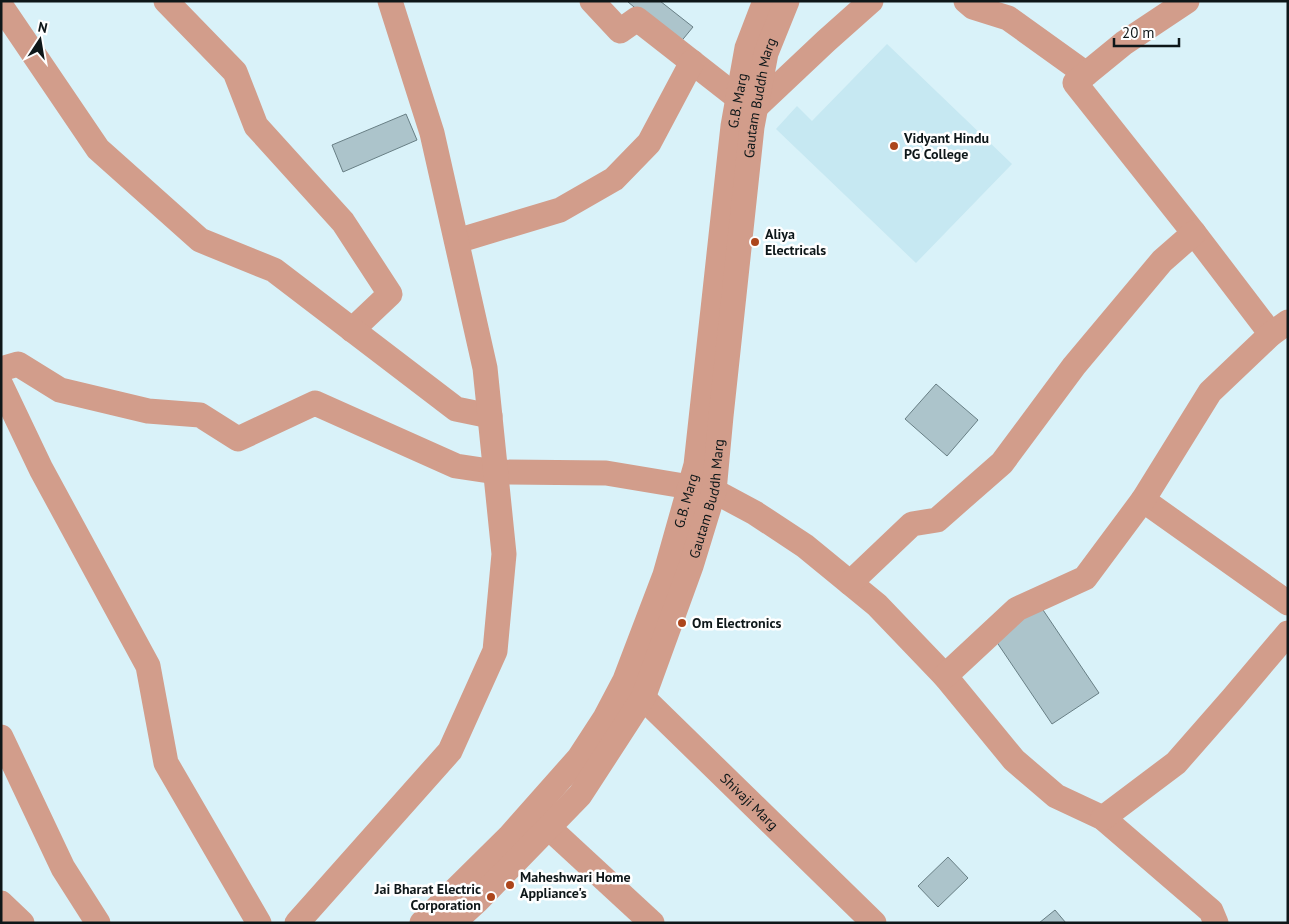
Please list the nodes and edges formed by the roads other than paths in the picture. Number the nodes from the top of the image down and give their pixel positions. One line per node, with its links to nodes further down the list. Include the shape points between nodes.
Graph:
1 (166, 1): 16 (street, via 235,72 256,126 343,222 390,294)
2 (390, 1): 14 (street, via 432,133)
3 (592, 1): 10 (street, via 620,31 636,20)
4 (765, 1): 12 (street, G.B. Marg, via 747,48)
5 (787, 1): 12 (street, Gautam Buddh Marg)
6 (871, 1): 12 (street, via 826,41)
7 (966, 1): 11 (street, via 973,7 1008,18)
8 (1187, 1): 11 (street, via 1124,43)
9 (1, 6): 16 (street, via 98,149 200,240 274,270)
10 (692, 62): 12 (street); 14 (street, via 649,143 614,179 560,210)
11 (1086, 74): 13 (street, via 1074,83)
12 (747, 102): 21 (street, G.B. Marg, via 732,136 696,466); 22 (street, Gautam Buddh Marg, via 752,126)
13 (1194, 232): 15 (street); 24 (street, via 1162,261 1074,366 1002,463 937,520 912,524)
14 (456, 241): 19 (street, via 485,368)
15 (1280, 328): 23 (street, via 1210,392)
16 (352, 330): 19 (street, via 456,409)
17 (1, 369): 20 (street, via 18,364 60,390 148,411 200,415 238,439 315,403 456,466)
18 (1, 385): 36 (street, via 41,469 148,666 166,763)
19 (490, 416): 20 (street)
20 (496, 472): 21 (street, via 606,473); 37 (street, via 504,554 495,651 450,751)
21 (690, 487): 22 (street); 28 (street, G.B. Marg, via 665,575)
22 (714, 491): 24 (street, via 755,512); 29 (street, Gautam Buddh Marg, via 692,566)
23 (1143, 500): 25 (street); 27 (street, via 1085,578 1017,609)
24 (850, 583): 27 (street)
25 (1288, 603)
26 (1288, 633): 31 (street, via 1176,762)
27 (945, 676): 31 (street, via 1014,760 1056,796)
28 (625, 680): 29 (street, Shivaji Marg); 38 (street, G.B. Marg, via 580,758 509,837)
29 (643, 698): 32 (street, Gautam Buddh Marg, via 580,795); 41 (street, Shivaji Marg)
30 (1, 738): 35 (street, via 63,868)
31 (1104, 818): 42 (street, via 1211,911)
32 (548, 827): 39 (street, Gautam Buddh Marg); 40 (street)
33 (1, 903): 34 (street)
34 (22, 923)
35 (98, 923)
36 (259, 923)
37 (297, 923)
38 (422, 923)
39 (453, 923)
40 (652, 923)
41 (874, 923)
42 (1216, 923)

